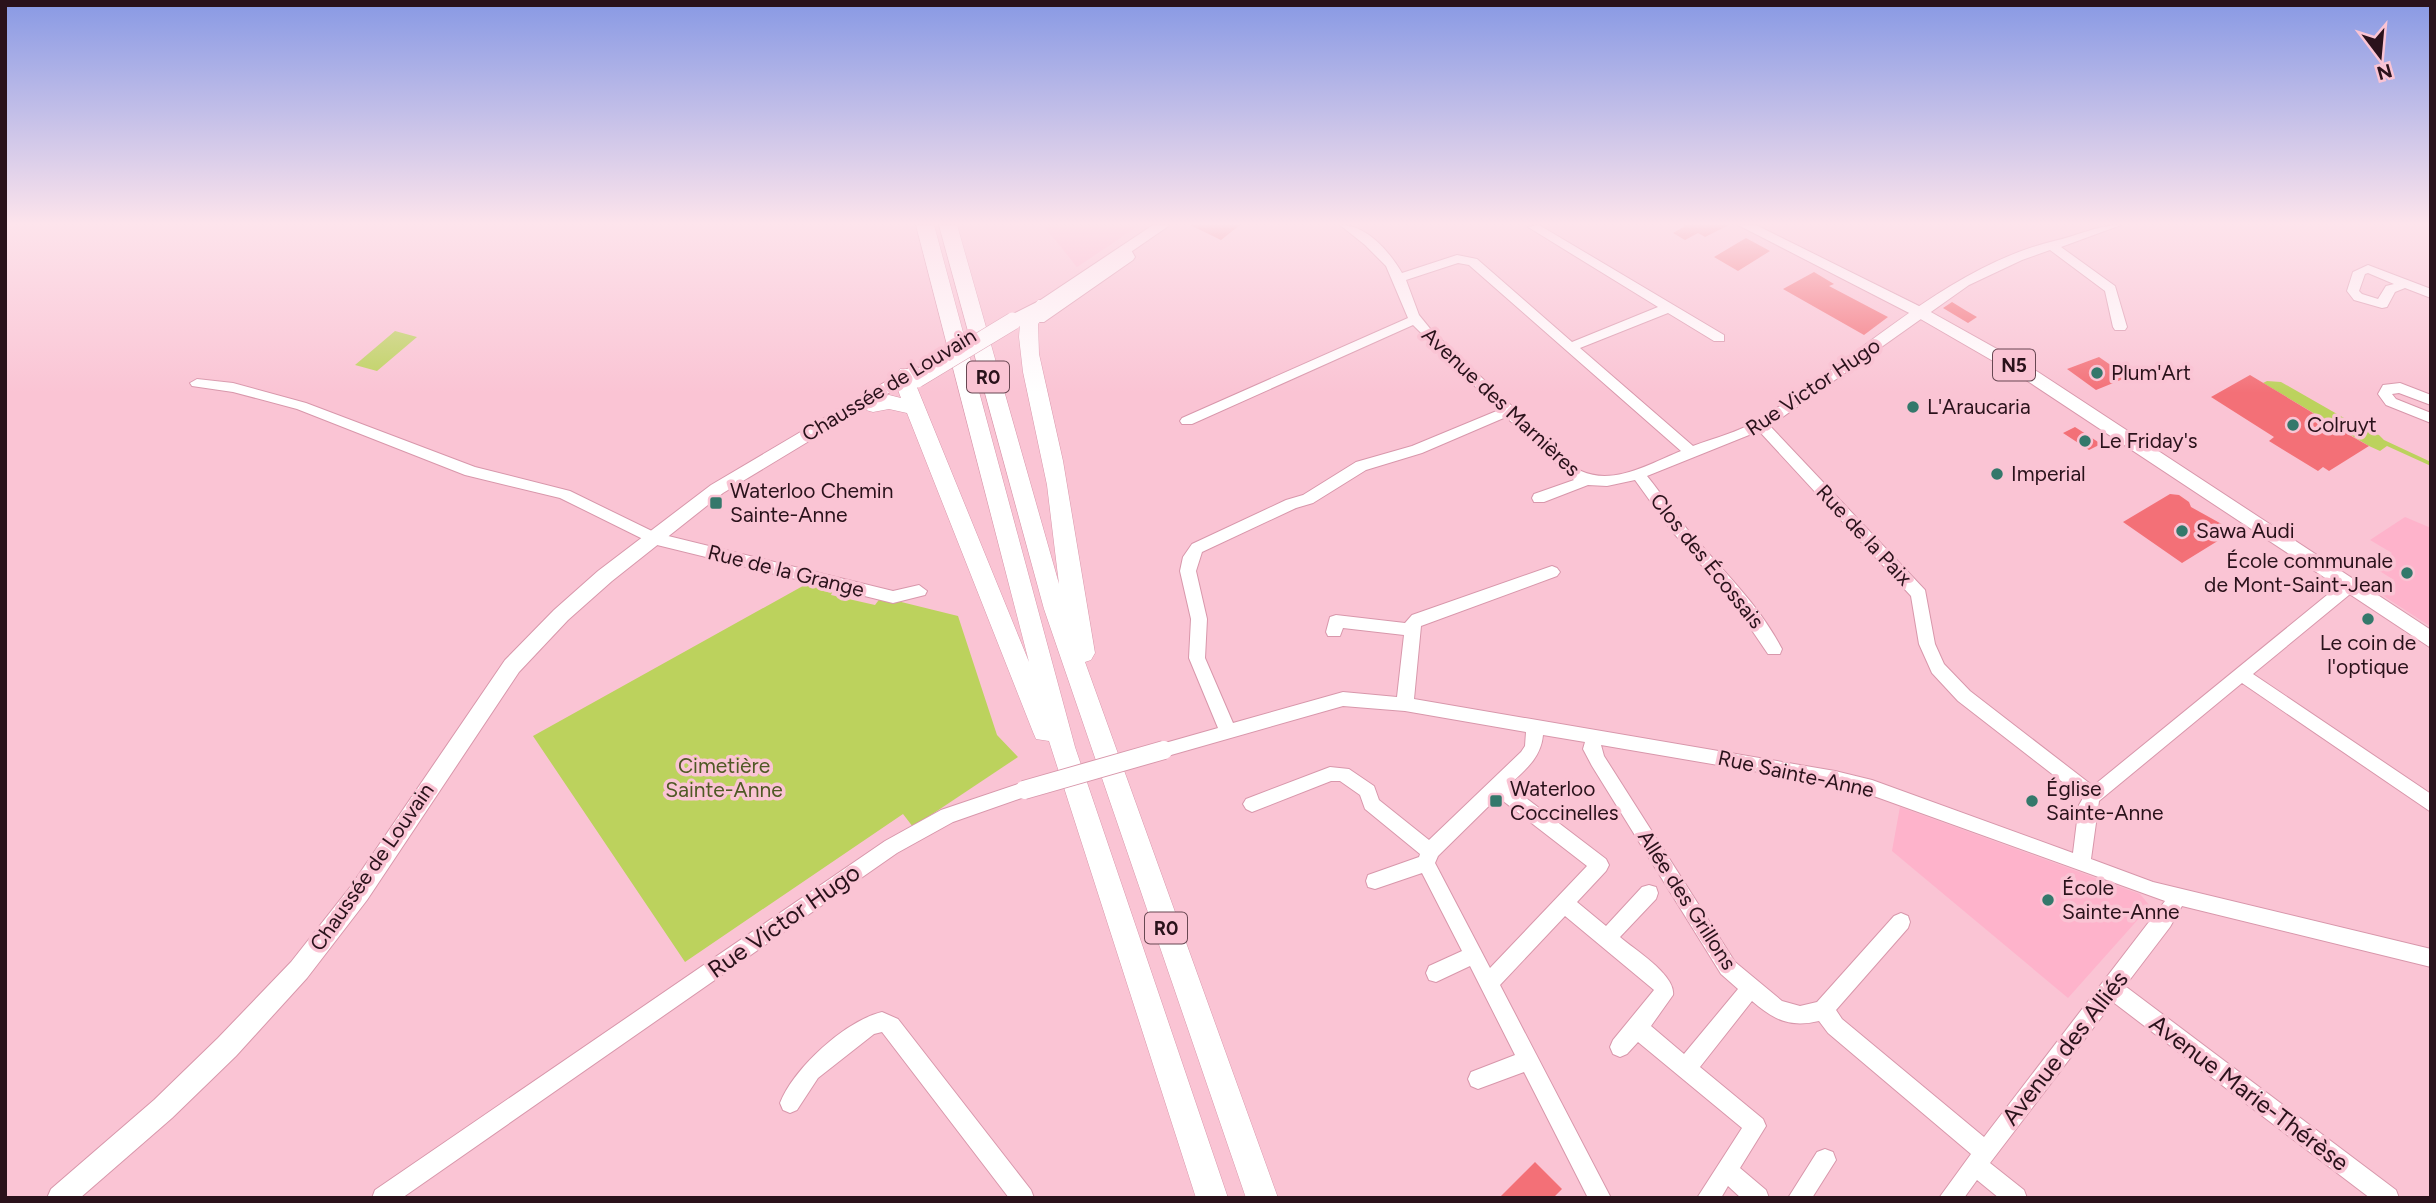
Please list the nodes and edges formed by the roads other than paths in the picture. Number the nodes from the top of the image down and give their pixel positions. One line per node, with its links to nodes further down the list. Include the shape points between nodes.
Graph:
1 (939, 281): 48 (highway, R0)
2 (963, 281): 43 (highway, R0, via 1031,529)
3 (1077, 281): 16 (main road, Chaussée de Louvain)
4 (1082, 281): 14 (main road, Chaussée de Louvain)
5 (1400, 281): 17 (street, Avenue des Marnières)
6 (1493, 281): 20 (street)
7 (1624, 281): 13 (street)
8 (1857, 281): 15 (main road, N5)
9 (1967, 281): 15 (street, Rue Victor Hugo)
10 (2100, 281): 18 (street, via 2111,289)
11 (2403, 285): 12 (street)
12 (2431, 294)
13 (1668, 308): 19 (street); 20 (street)
14 (1042, 312): 16 (main road, Chaussée de Louvain); 43 (highway, via 1029,323 1029,346 1086,668)
15 (1923, 314): 29 (street, Rue Victor Hugo); 36 (main road, N5, via 2032,376)
16 (1011, 317): 21 (main road, Chaussée de Louvain, bridge)
17 (1414, 320): 26 (street, Avenue des Marnières); 28 (street)
18 (2120, 327)
19 (1719, 338)
20 (1571, 347): 30 (street)
21 (911, 377): 24 (main road, Chaussée de Louvain); 25 (highway); 34 (main road, Chaussée de Louvain, via 728,482)
22 (197, 383): 34 (street, Rue de la Grange, via 260,392 474,472 566,494 636,532)
23 (2431, 400): 27 (street, via 2395,387 2385,394 2396,404)
24 (873, 405): 25 (highway, via 889,402); 34 (main road, Chaussée de Louvain)
25 (915, 408): 48 (highway, via 1044,731)
26 (1508, 411): 32 (street, Avenue des Marnières); 46 (street, via 1417,450 1361,466 1308,499 1207,542 1193,553 1188,571 1199,619 1197,658)
27 (2431, 418)
28 (1187, 421)
29 (1761, 425): 30 (street, Rue Victor Hugo); 50 (street, Rue de la Paix, via 1919,594 1927,644 1938,668 1964,696)
30 (1692, 453): 31 (street, Rue Victor Hugo)
31 (1638, 474): 32 (street, Rue Victor Hugo, via 1607,482); 41 (street, Clos des Écossais, via 1755,617)
32 (1585, 480): 33 (street, Rue Victor Hugo)
33 (1539, 498)
34 (662, 532): 37 (street, Rue de la Grange, via 893,597); 77 (main road, Chaussée de Louvain, via 561,615 512,666 359,893 299,970 163,1109)
35 (1552, 572): 38 (street, via 1418,619)
36 (2349, 586): 40 (main road, N5); 42 (street)
37 (919, 591)
38 (1412, 630): 39 (street, via 1336,621); 44 (street)
39 (1334, 632)
40 (2431, 640)
41 (1774, 649)
42 (2242, 675): 50 (street); 52 (street)
43 (1081, 690): 81 (highway, R0)
44 (1405, 704): 45 (street, Rue Sainte-Anne); 46 (street, Rue Sainte-Anne, via 1343,699)
45 (1535, 727): 47 (street, Rue Sainte-Anne); 49 (street, via 1533,748)
46 (1228, 731): 78 (street, Rue Victor Hugo, bridge, via 947,816 891,847)
47 (1594, 737): 54 (street, Rue Sainte-Anne, via 1835,778); 65 (street, Allée des Grillons, via 1592,749 1644,838 1728,968)
48 (1063, 747): 80 (highway, R0)
49 (1497, 786): 53 (street); 58 (street, via 1600,865)
50 (2094, 796): 54 (street, via 2088,805)
51 (1252, 804): 53 (street, via 1330,774 1343,774 1368,791 1371,804)
52 (2431, 804)
53 (1428, 857): 55 (street); 61 (street)
54 (2081, 864): 57 (street, Rue Sainte-Anne)
55 (1375, 881)
56 (1648, 893): 60 (street)
57 (2178, 896): 62 (street, Rue Sainte-Anne); 66 (street, Avenue des Alliés)
58 (1566, 905): 60 (street); 64 (street)
59 (1901, 922): 67 (street)
60 (1607, 938): 68 (street, via 1664,989)
61 (1473, 955): 63 (street); 64 (street)
62 (2431, 958)
63 (1436, 973)
64 (1488, 984): 70 (street)
65 (1750, 989): 67 (street, Allée des Grillons, via 1788,1014 1812,1015); 71 (street)
66 (2111, 989): 74 (street, Avenue des Alliés); 88 (street, Avenue Marie-Thérèse)
67 (1823, 1010): 74 (street)
68 (1637, 1028): 69 (street); 71 (street)
69 (1620, 1047)
70 (1528, 1060): 72 (street); 82 (street)
71 (1686, 1068): 76 (street, via 1756,1126)
72 (1478, 1079)
73 (790, 1104): 79 (street, via 811,1071 869,1025 882,1022 891,1026)
74 (1980, 1159): 86 (street, Avenue des Alliés); 87 (street)
75 (1825, 1160): 85 (street)
76 (1727, 1171): 83 (street); 84 (street)
77 (60, 1198)
78 (383, 1198)
79 (1023, 1198)
80 (1212, 1198)
81 (1262, 1198)
82 (1600, 1198)
83 (1708, 1198)
84 (1758, 1198)
85 (1799, 1198)
86 (1950, 1198)
87 (2016, 1198)
88 (2388, 1198)

